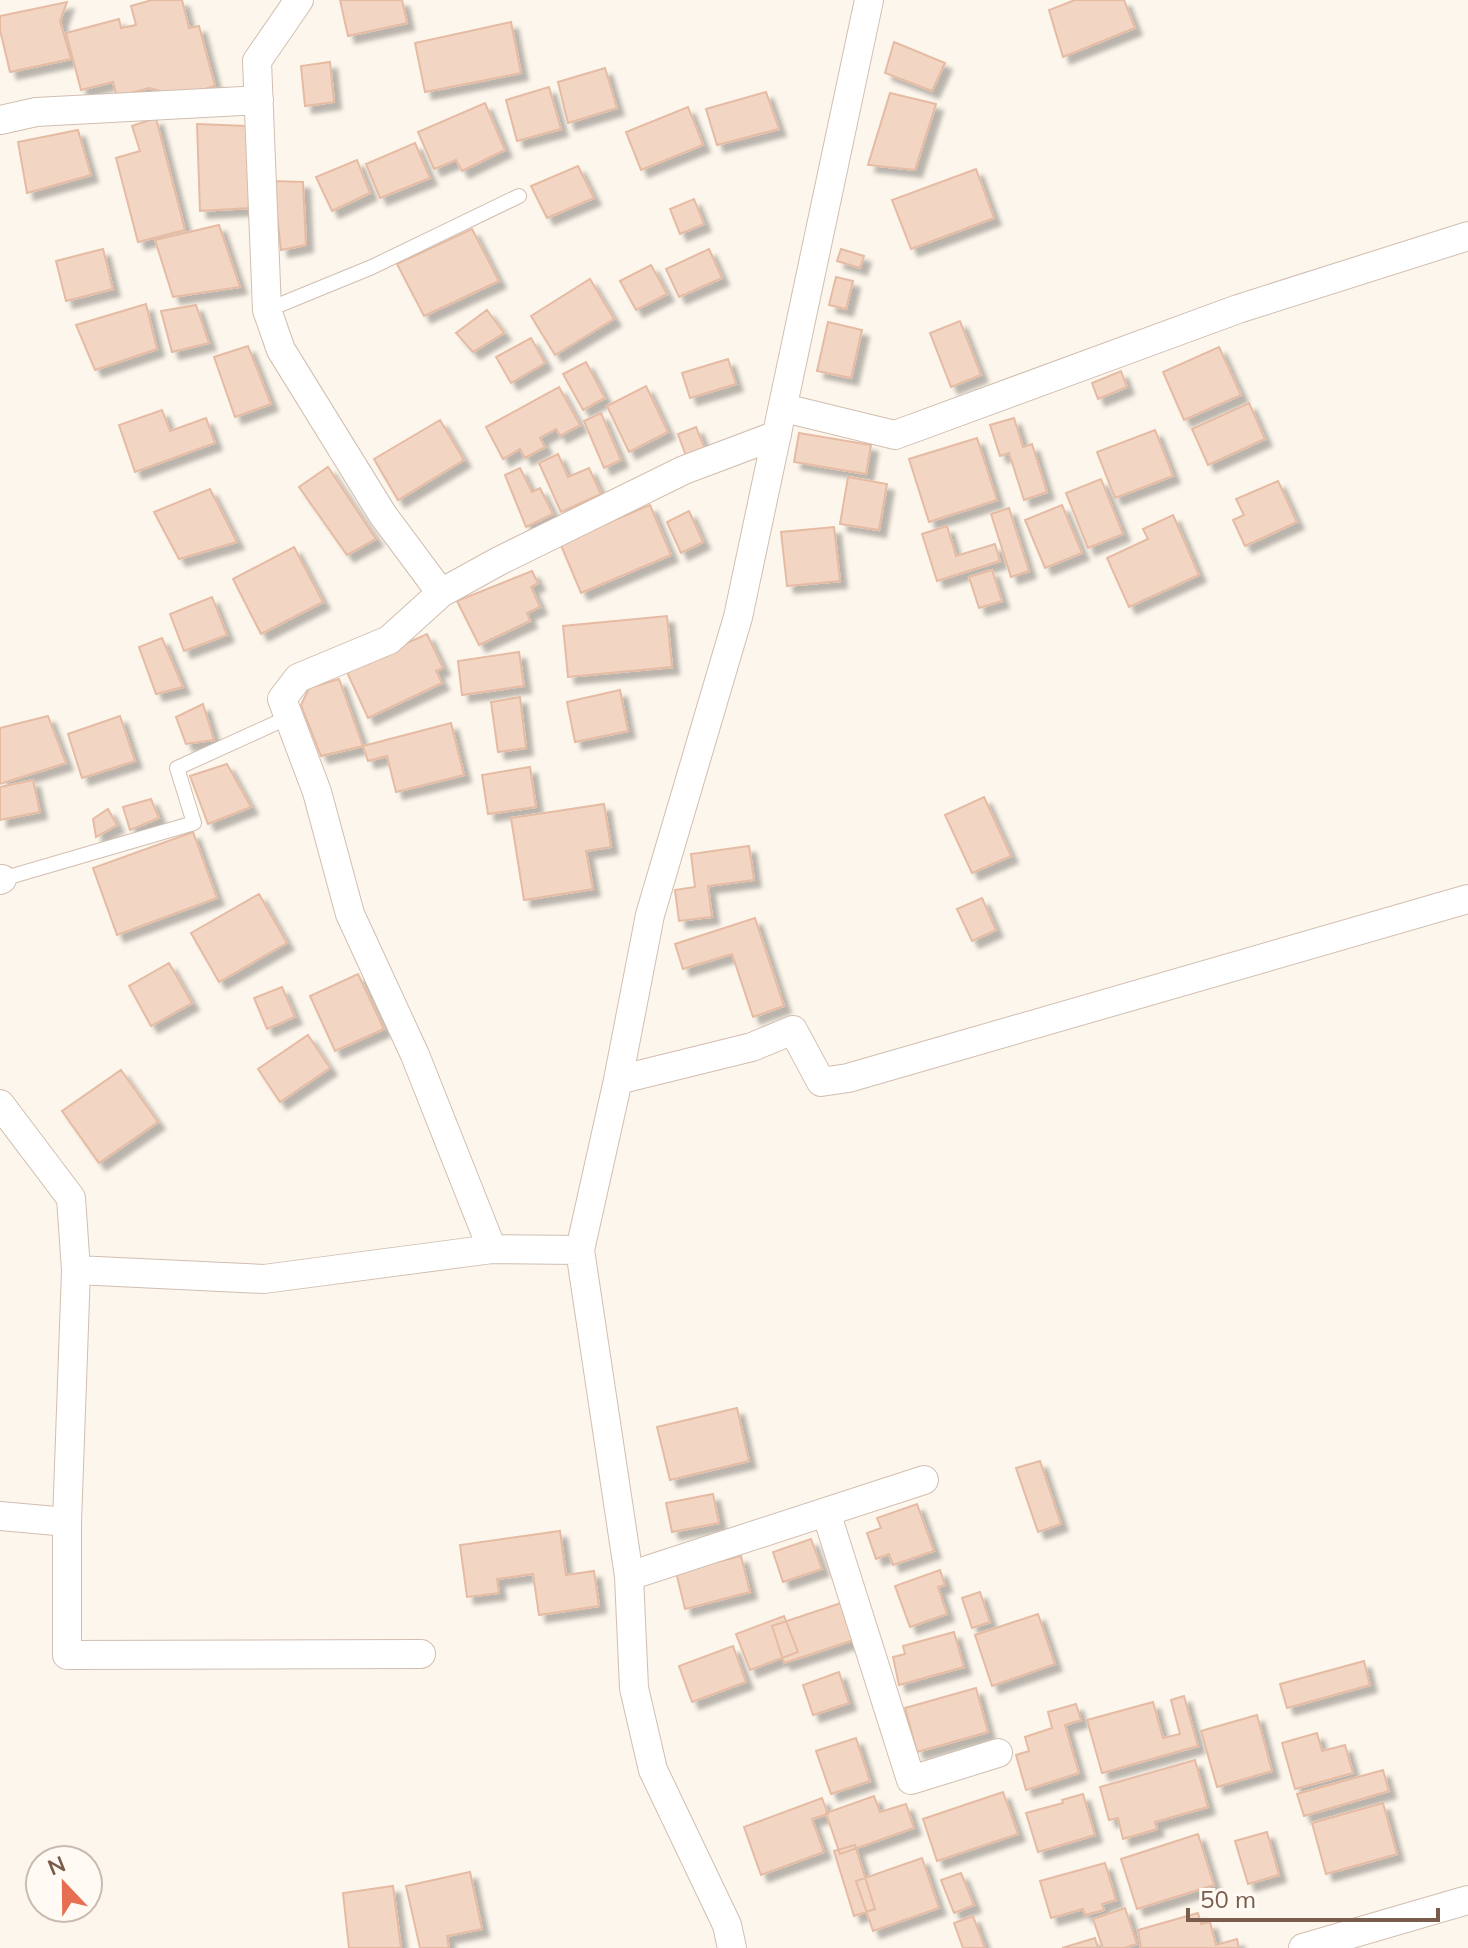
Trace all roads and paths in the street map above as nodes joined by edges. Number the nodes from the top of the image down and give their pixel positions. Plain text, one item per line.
1 (299, 0) edge
2 (869, 0) edge
3 (259, 100) junction
4 (0, 120) edge
5 (519, 196) dead end
6 (1468, 236) edge
7 (267, 310) junction
8 (781, 422) junction
9 (441, 593) junction
10 (289, 717) junction
11 (1, 879) edge
12 (1468, 899) edge
13 (618, 1080) junction
14 (3, 1112) edge
15 (492, 1249) junction
16 (580, 1250) junction
17 (76, 1270) junction
18 (924, 1480) dead end
19 (826, 1512) junction
20 (0, 1516) edge
21 (67, 1522) junction
22 (629, 1576) junction
23 (421, 1654) dead end
24 (998, 1753) dead end
25 (1468, 1900) edge
26 (732, 1948) edge
27 (1303, 1948) edge

1 - 3 street
2 - 8 street
3 - 4 street
3 - 7 street
5 - 7 lane
6 - 8 street
7 - 9 street
8 - 9 street
8 - 13 street
9 - 10 street
10 - 11 lane
10 - 15 street
12 - 13 street
13 - 16 street
14 - 17 street
15 - 16 street
15 - 17 street
16 - 22 street
17 - 21 street
18 - 19 street
19 - 22 street
19 - 24 street
20 - 21 street
21 - 23 street
22 - 26 street
25 - 27 street

